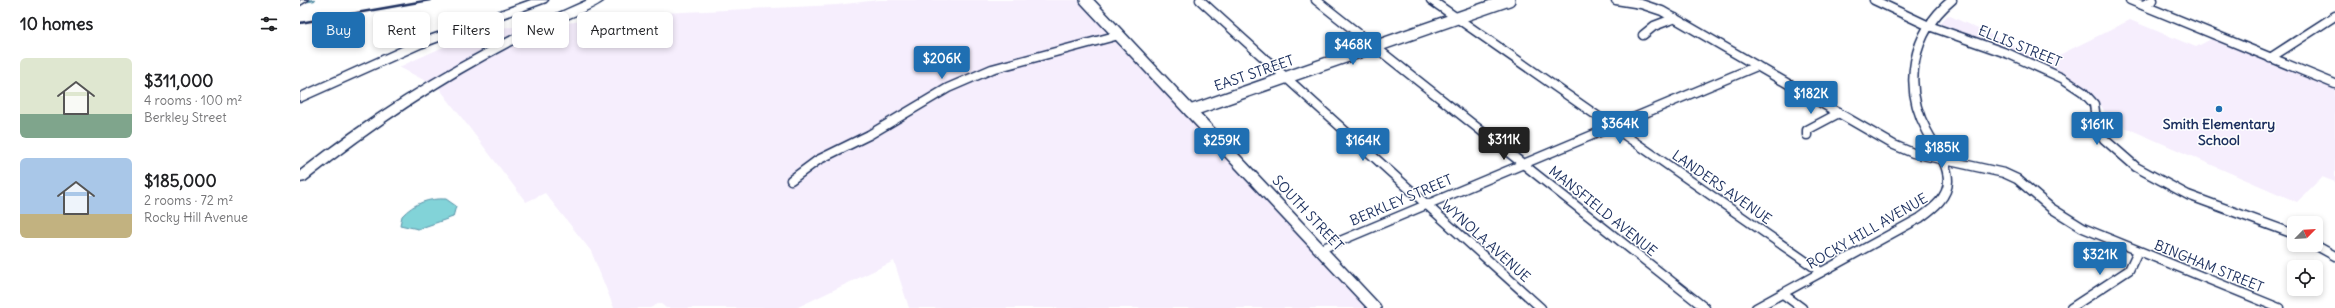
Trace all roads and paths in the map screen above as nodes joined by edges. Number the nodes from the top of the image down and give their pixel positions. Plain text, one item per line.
1 (542, 0) edge
2 (598, 0) edge
3 (1086, 0) edge
4 (1200, 0) edge
5 (1316, 0) edge
6 (1431, 0) edge
7 (1510, 0) edge
8 (1616, 0) edge
9 (1874, 0) edge
10 (1952, 0) edge
11 (2130, 0) edge
12 (2154, 0) edge
13 (2143, 5) junction
14 (2335, 16) edge
15 (1457, 18) junction
16 (1675, 18) junction
17 (1929, 26) junction
18 (1119, 35) junction
19 (1643, 35) dead end
20 (1375, 47) junction
21 (2270, 58) junction
22 (1757, 66) junction
23 (1286, 77) junction
24 (2335, 84) edge
25 (300, 98) edge
26 (1190, 111) junction
27 (1839, 113) junction
28 (1611, 126) junction
29 (1807, 136) dead end
30 (1943, 159) junction
31 (1523, 163) junction
32 (300, 178) edge
33 (791, 180) dead end
34 (1424, 204) junction
35 (2287, 231) edge
36 (1321, 249) junction
37 (2323, 249) edge
38 (2138, 251) junction
39 (2335, 256) edge
40 (1821, 272) junction
41 (1782, 294) junction
42 (1375, 308) edge
43 (1541, 308) edge
44 (1704, 308) edge
45 (1756, 308) edge
46 (1802, 308) edge
47 (2071, 308) edge
48 (2279, 308) edge

1 - 25 highway
2 - 32 highway
3 - 18 main road, SOUTH STREET
4 - 23 street, WYNOLA AVENUE
5 - 20 street, MANSFIELD AVENUE
6 - 15 street, LANDERS AVENUE
7 - 15 main road, EAST STREET
8 - 16 street, BINGHAM STREET
9 - 17 street, ELLIS STREET
10 - 17 street, ROCKY HILL AVENUE
11 - 13 street
12 - 13 street
13 - 21 street
14 - 21 street
15 - 20 main road, EAST STREET
15 - 28 street, LANDERS AVENUE
16 - 19 street
16 - 22 street, BINGHAM STREET
17 - 30 street, ROCKY HILL AVENUE
17 - 35 street, ELLIS STREET
18 - 26 main road, SOUTH STREET
18 - 33 street
20 - 23 main road, EAST STREET
20 - 31 street, MANSFIELD AVENUE
21 - 24 street
22 - 27 street, BINGHAM STREET
22 - 28 street, BERKLEY STREET
23 - 26 main road, EAST STREET
23 - 34 street, WYNOLA AVENUE
26 - 36 main road, SOUTH STREET
27 - 29 street
27 - 30 street, BINGHAM STREET
28 - 31 street, BERKLEY STREET
28 - 40 street, LANDERS AVENUE
30 - 38 street, BINGHAM STREET
30 - 40 street, ROCKY HILL AVENUE
31 - 34 street, BERKLEY STREET
31 - 44 street, MANSFIELD AVENUE
34 - 36 street, BERKLEY STREET
34 - 43 street, WYNOLA AVENUE
36 - 42 main road, SOUTH STREET
37 - 39 street
38 - 47 street
38 - 48 street, BINGHAM STREET
40 - 41 street, ROCKY HILL AVENUE
41 - 45 street, ROCKY HILL AVENUE
41 - 46 street

